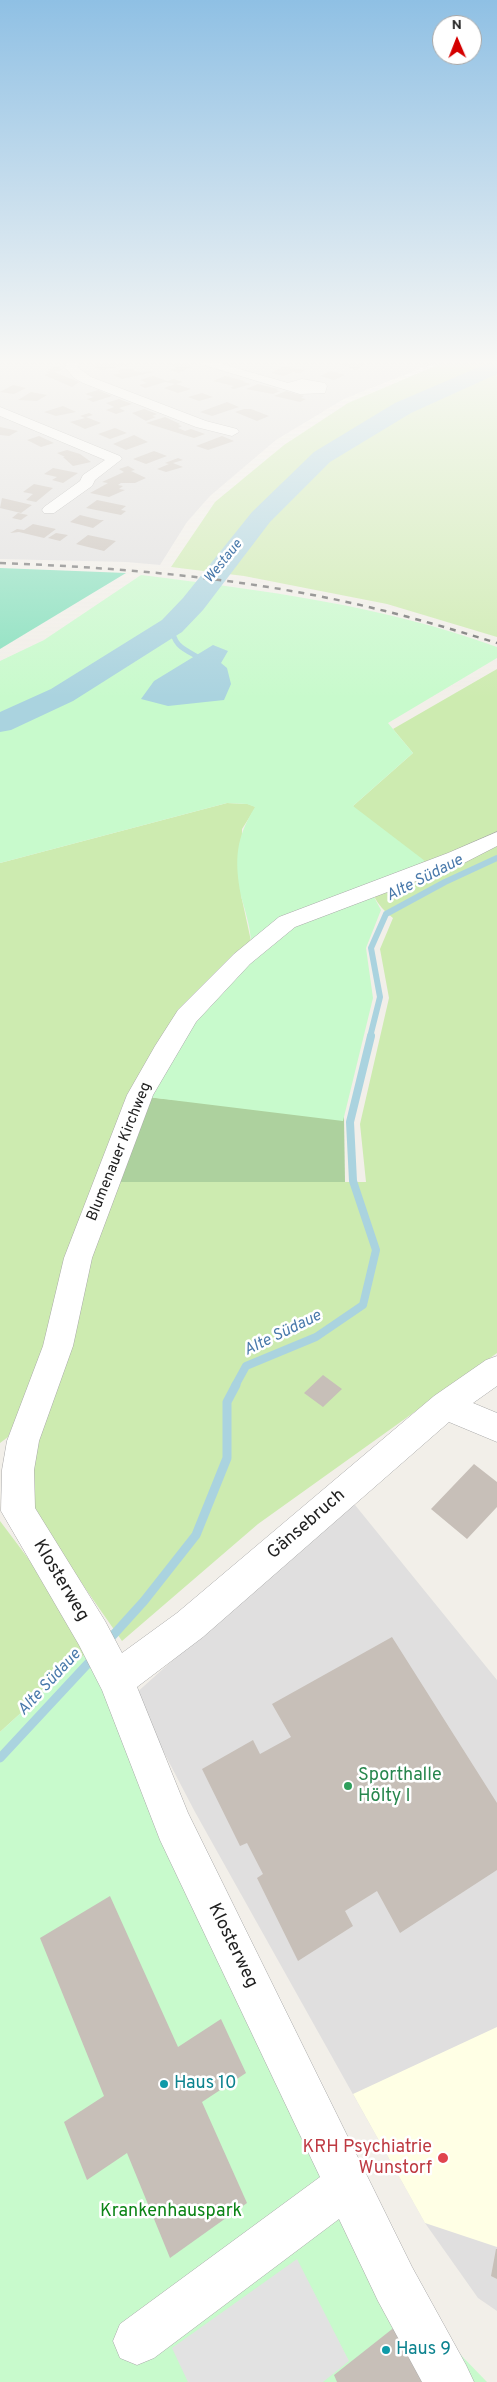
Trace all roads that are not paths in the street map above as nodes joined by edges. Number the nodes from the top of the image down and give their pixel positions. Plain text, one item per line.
1 (92, 475) edge
2 (49, 510) dead end
3 (497, 838) edge
4 (497, 1369) edge
5 (444, 1406) junction
6 (497, 1428) edge
7 (11, 1450) edge
8 (9, 1502) edge
9 (116, 1680) junction
10 (348, 2184) junction
11 (137, 2342) dead end
12 (449, 2382) edge

1 - 2 street
3 - 7 street, Blumenauer Kirchweg
4 - 5 street, Gänsebruch
5 - 6 street
5 - 9 street, Gänsebruch
7 - 8 street, Klosterweg
8 - 9 street, Klosterweg
9 - 10 street, Klosterweg
10 - 11 street
10 - 12 street, Klosterweg

